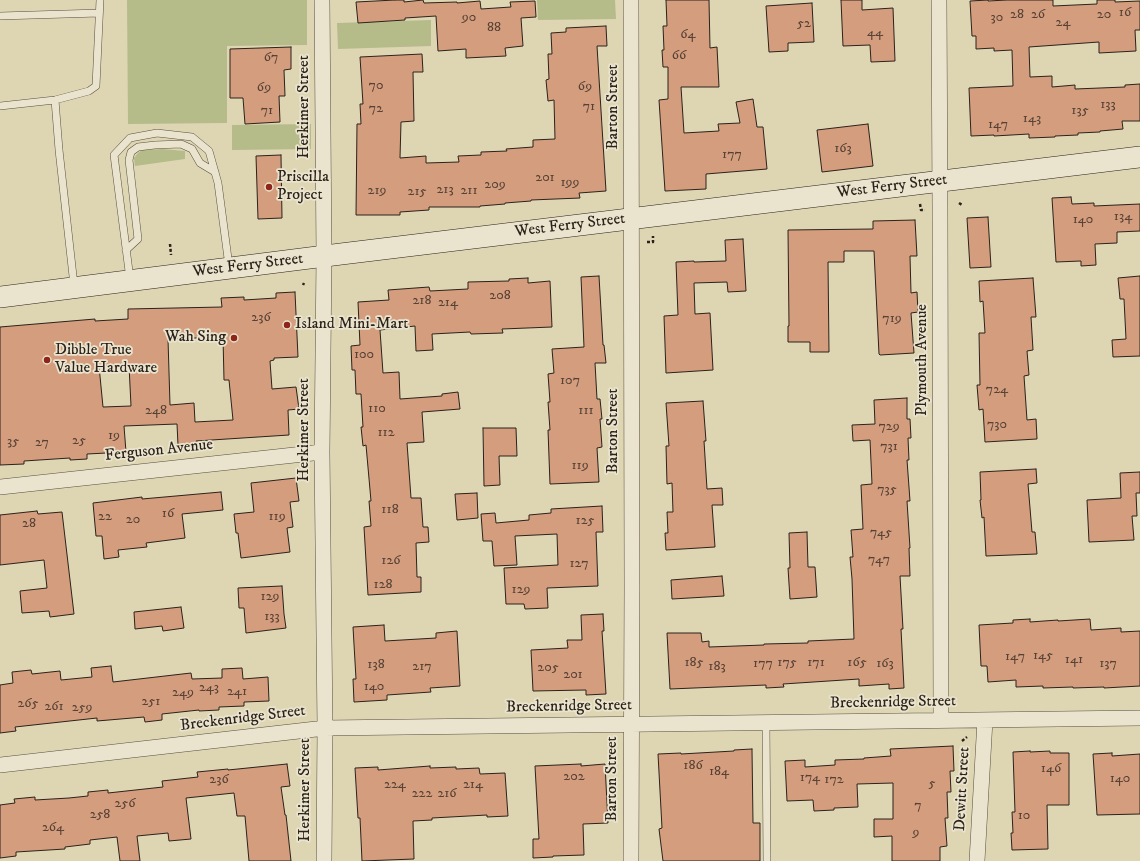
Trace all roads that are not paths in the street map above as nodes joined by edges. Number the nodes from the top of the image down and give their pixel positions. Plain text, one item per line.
1 (100, 0) edge
2 (322, 0) edge
3 (631, 0) edge
4 (939, 0) edge
5 (100, 13) junction
6 (0, 16) edge
7 (55, 100) junction
8 (0, 106) edge
9 (1140, 157) edge
10 (215, 172) junction
11 (940, 181) junction
12 (632, 219) junction
13 (126, 250) junction
14 (324, 256) junction
15 (229, 268) junction
16 (130, 281) junction
17 (75, 288) junction
18 (0, 297) edge
19 (322, 452) junction
20 (0, 487) edge
21 (1140, 718) edge
22 (941, 720) junction
23 (985, 720) junction
24 (766, 722) junction
25 (631, 724) junction
26 (325, 728) junction
27 (0, 765) edge
28 (324, 861) edge
29 (631, 861) edge
30 (767, 861) edge
31 (977, 861) edge

1 - 5 lane
2 - 14 street, Herkimer Street
3 - 12 street, Barton Street
4 - 11 street, Plymouth Avenue
5 - 6 lane
5 - 7 lane
7 - 8 lane
7 - 17 lane
9 - 11 street, West Ferry Street
10 - 13 lane
10 - 13 lane
10 - 15 lane
11 - 12 street, West Ferry Street
11 - 22 street, Plymouth Avenue
12 - 14 street, West Ferry Street
12 - 25 street, Barton Street
13 - 16 lane
14 - 15 street, West Ferry Street
14 - 19 street, Herkimer Street
15 - 16 street, West Ferry Street
16 - 17 street, West Ferry Street
17 - 18 street, West Ferry Street
19 - 20 street, Ferguson Avenue
19 - 26 street, Herkimer Street
21 - 23 street, Breckenridge Street
22 - 23 street, Breckenridge Street
22 - 24 street, Breckenridge Street
23 - 31 street, Dewitt Street
24 - 25 street, Breckenridge Street
24 - 30 lane
25 - 26 street, Breckenridge Street
25 - 29 street, Barton Street
26 - 27 street, Breckenridge Street
26 - 28 street, Herkimer Street

